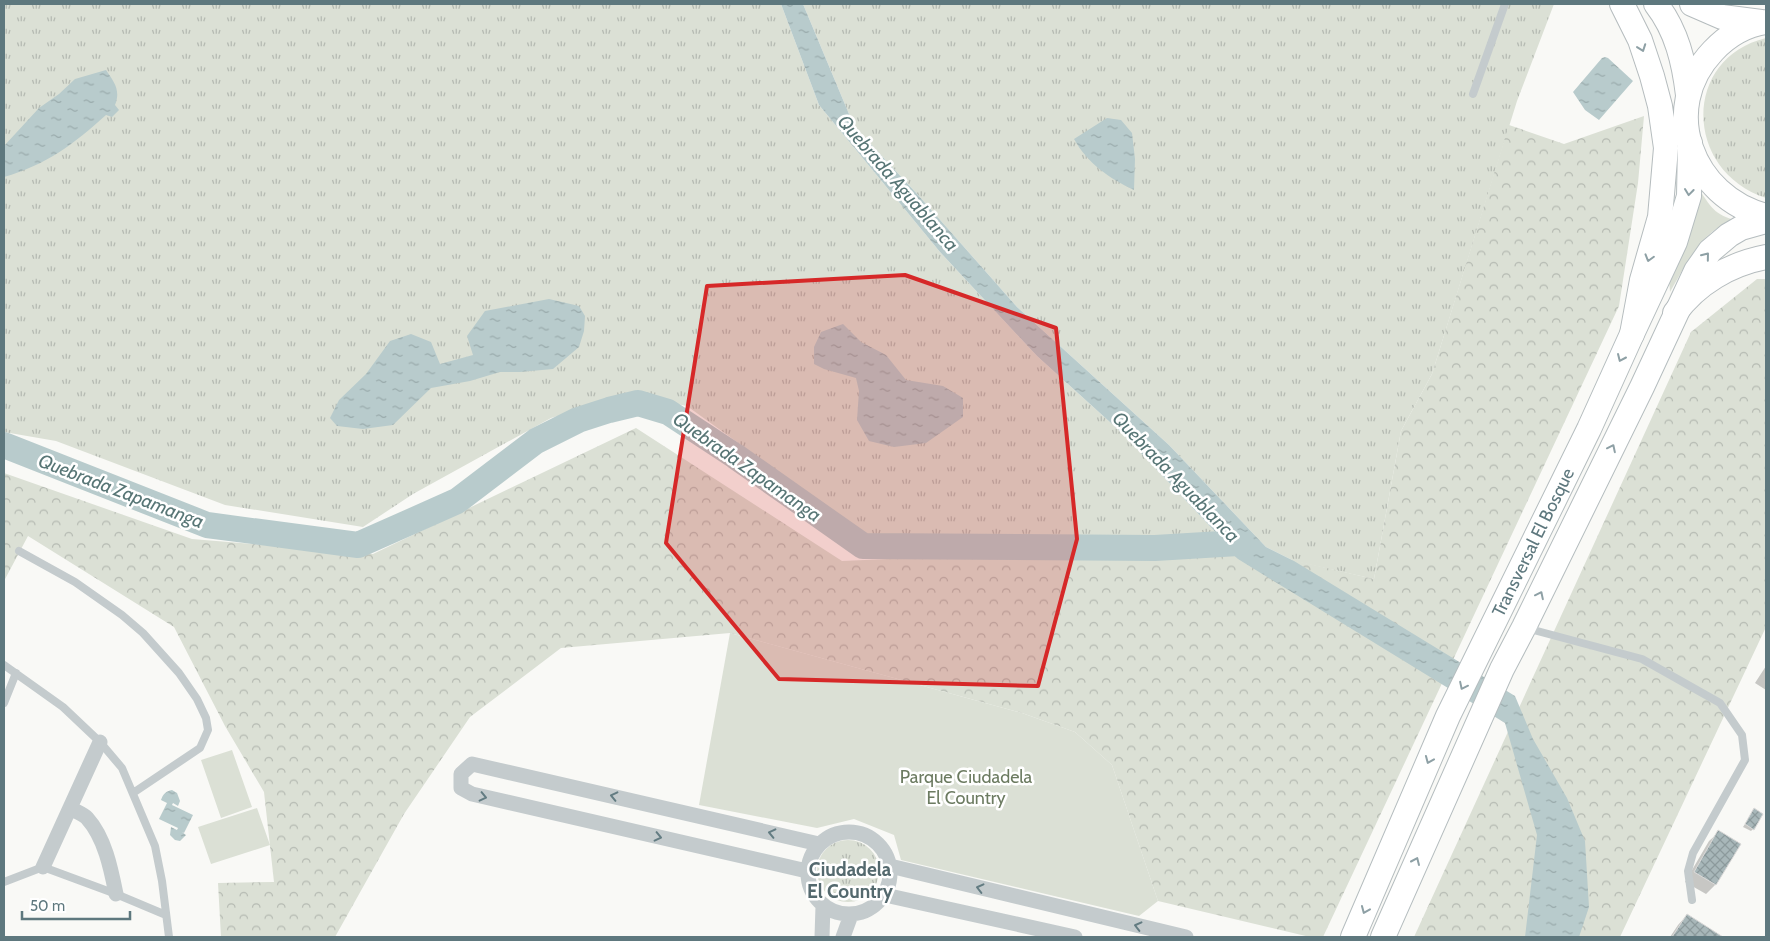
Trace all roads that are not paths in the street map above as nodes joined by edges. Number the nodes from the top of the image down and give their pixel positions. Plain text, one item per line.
1 (1505, 4) edge
2 (1622, 4) edge
3 (1656, 4) edge
4 (1692, 4) edge
5 (1764, 22) edge
6 (1473, 94) dead end
7 (1688, 99) junction
8 (1690, 143) junction
9 (1766, 216) edge
10 (1766, 221) edge
11 (1766, 257) edge
12 (1675, 313) junction
13 (1632, 334) junction
14 (19, 551) dead end
15 (1524, 627) junction
16 (4, 665) edge
17 (16, 672) junction
18 (4, 702) edge
19 (100, 742) junction
20 (133, 794) junction
21 (70, 808) junction
22 (819, 844) junction
23 (890, 866) junction
24 (43, 867) junction
25 (807, 871) junction
26 (4, 882) edge
27 (116, 894) junction
28 (885, 895) junction
29 (1692, 900) dead end
30 (823, 906) junction
31 (166, 915) junction
32 (852, 915) junction
33 (169, 937) edge
34 (822, 937) edge
35 (843, 937) edge
36 (1075, 937) edge
37 (1186, 937) edge
38 (1353, 937) edge
39 (1383, 937) edge

1 - 6 lane
2 -> 13 main road
3 - 7 main road
4 - 5 main road
5 - 7 main road
7 - 8 main road
8 - 9 main road
8 -> 13 main road, Transversal El Bosque
12 -> 10 main road, Transversal El Bosque
11 - 12 main road
15 -> 12 main road, Transversal El Bosque
13 -> 38 main road, Transversal El Bosque
14 - 20 lane
15 - 29 lane
39 -> 15 main road, Transversal El Bosque
16 - 17 lane
17 - 18 lane
17 - 19 lane
19 - 20 lane
19 - 21 street
20 - 31 lane
21 - 24 street
21 - 27 street
22 - 23 street
22 - 25 street
22 -> 25 street
23 - 28 street
37 -> 23 street
24 - 26 lane
24 - 27 lane
25 - 30 street
27 - 31 lane
28 - 32 street
28 - 36 street
30 - 32 street
30 - 34 street
31 - 33 lane
32 - 35 street

